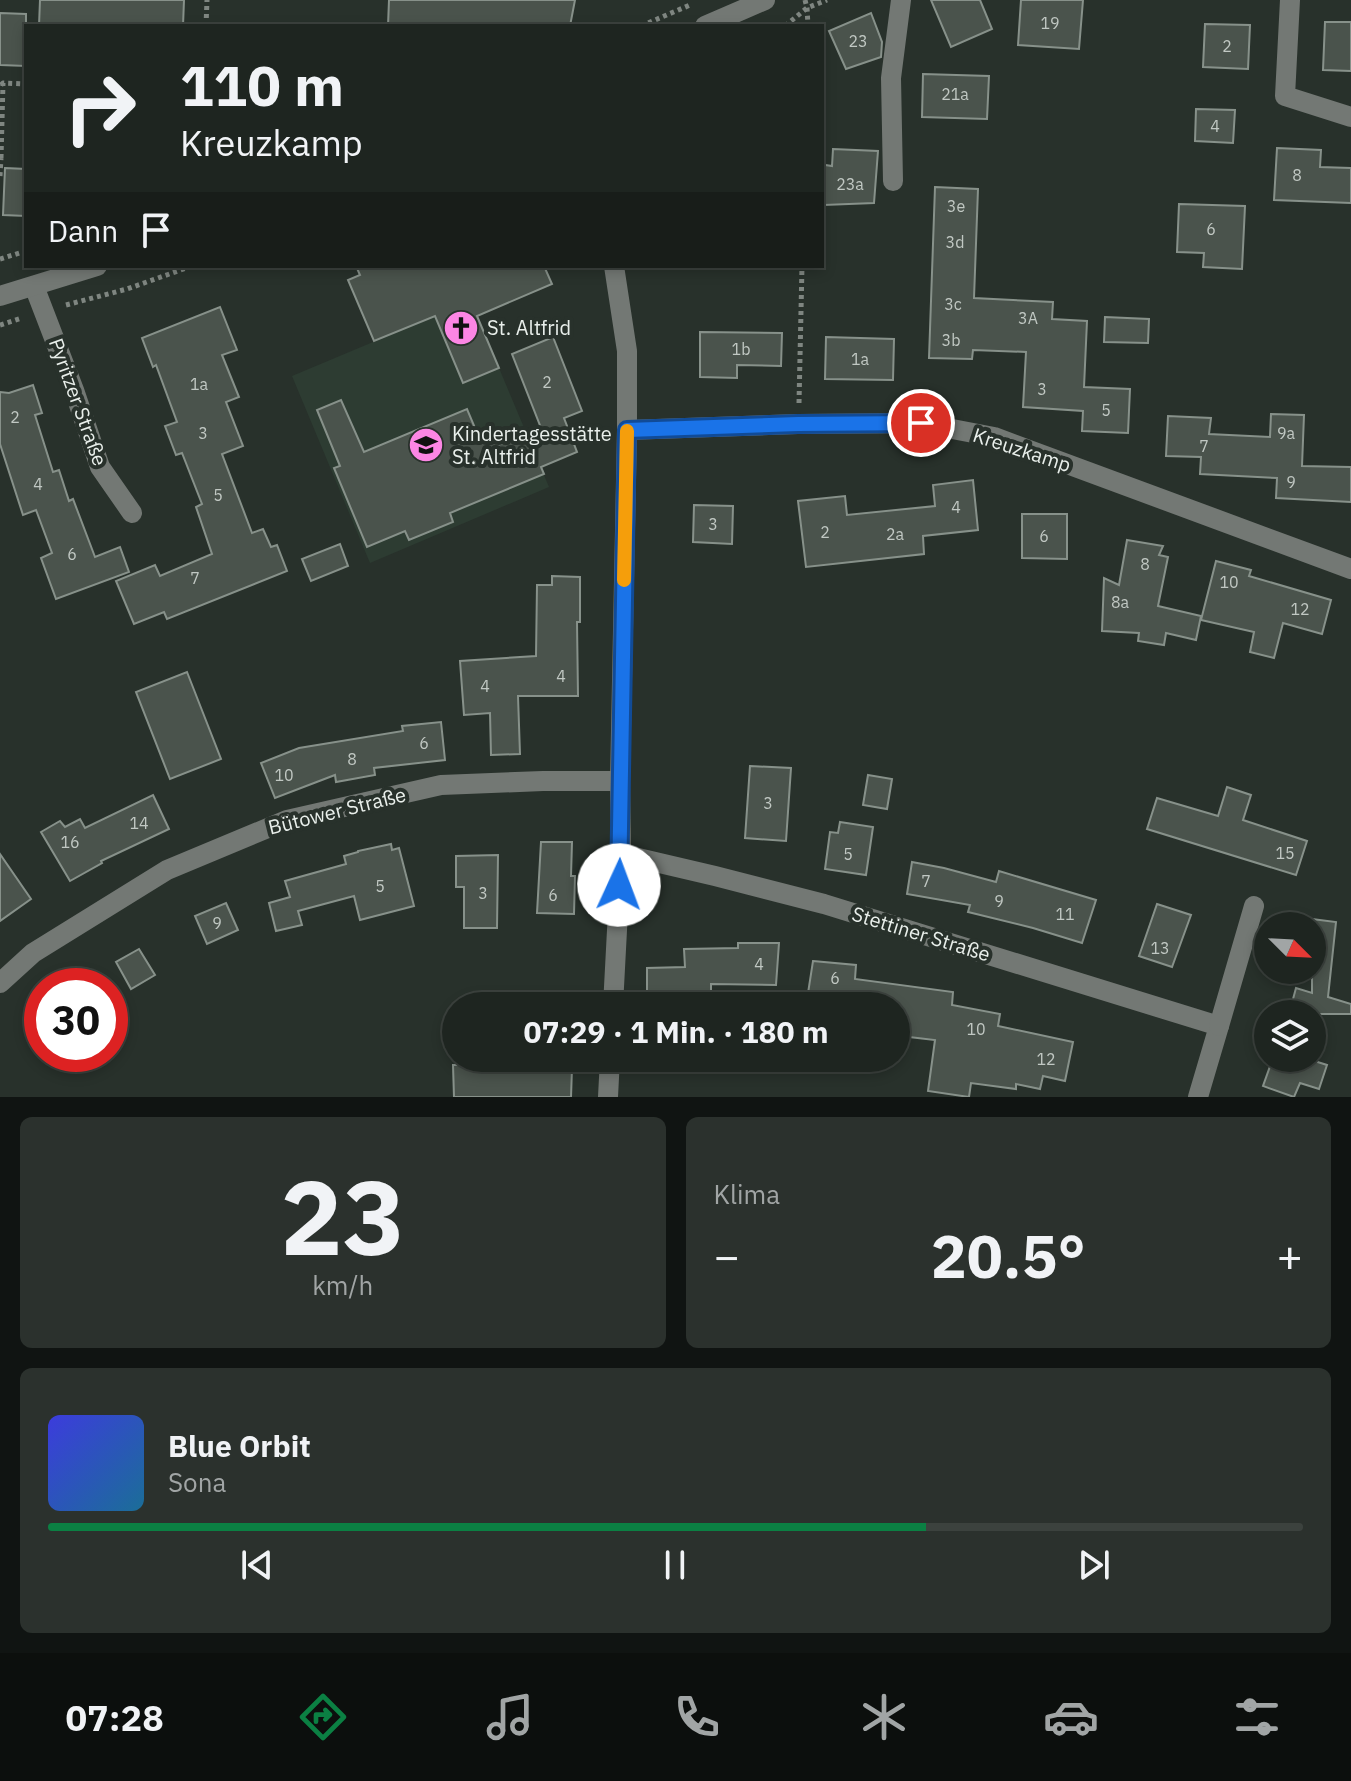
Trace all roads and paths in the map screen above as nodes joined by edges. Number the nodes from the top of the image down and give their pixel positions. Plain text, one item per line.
1 (207, 0) edge
2 (702, 0) edge
3 (765, 0) edge
4 (805, 0) edge
5 (827, 0) edge
6 (901, 0) edge
7 (1290, 0) edge
8 (807, 8) junction
9 (206, 24) edge
10 (646, 24) edge
11 (710, 24) edge
12 (787, 24) edge
13 (808, 24) edge
14 (2, 84) edge
15 (24, 84) edge
16 (1351, 117) edge
17 (0, 158) edge
18 (0, 176) edge
19 (893, 181) dead end
20 (24, 252) edge
21 (0, 259) edge
22 (91, 268) edge
23 (186, 268) edge
24 (614, 268) edge
25 (802, 268) edge
26 (34, 286) junction
27 (0, 296) edge
28 (44, 311) junction
29 (0, 325) edge
30 (798, 424) junction
31 (627, 430) junction
32 (132, 513) dead end
33 (1351, 569) edge
34 (620, 781) junction
35 (621, 854) junction
36 (1254, 906) dead end
37 (0, 983) edge
38 (614, 992) edge
39 (1219, 1026) junction
40 (609, 1072) edge
41 (608, 1097) edge
42 (1198, 1097) edge

1 - 9 path
2 - 10 path
3 - 11 street
4 - 8 path
5 - 8 path
6 - 19 street
7 - 16 street
8 - 12 path
8 - 13 path
14 - 15 path
14 - 17 path
17 - 18 path
20 - 21 path
22 - 26 street
23 - 28 path
24 - 31 street
25 - 30 path
26 - 27 street
26 - 28 street, Pyritzer Straße
28 - 29 path
28 - 32 street, Pyritzer Straße
30 - 31 street, Kreuzkamp
30 - 33 street, Kreuzkamp
31 - 34 street
34 - 35 street
34 - 37 street, Bütower Straße
35 - 38 street
35 - 39 street, Stettiner Straße
36 - 39 street
39 - 42 street
40 - 41 street

